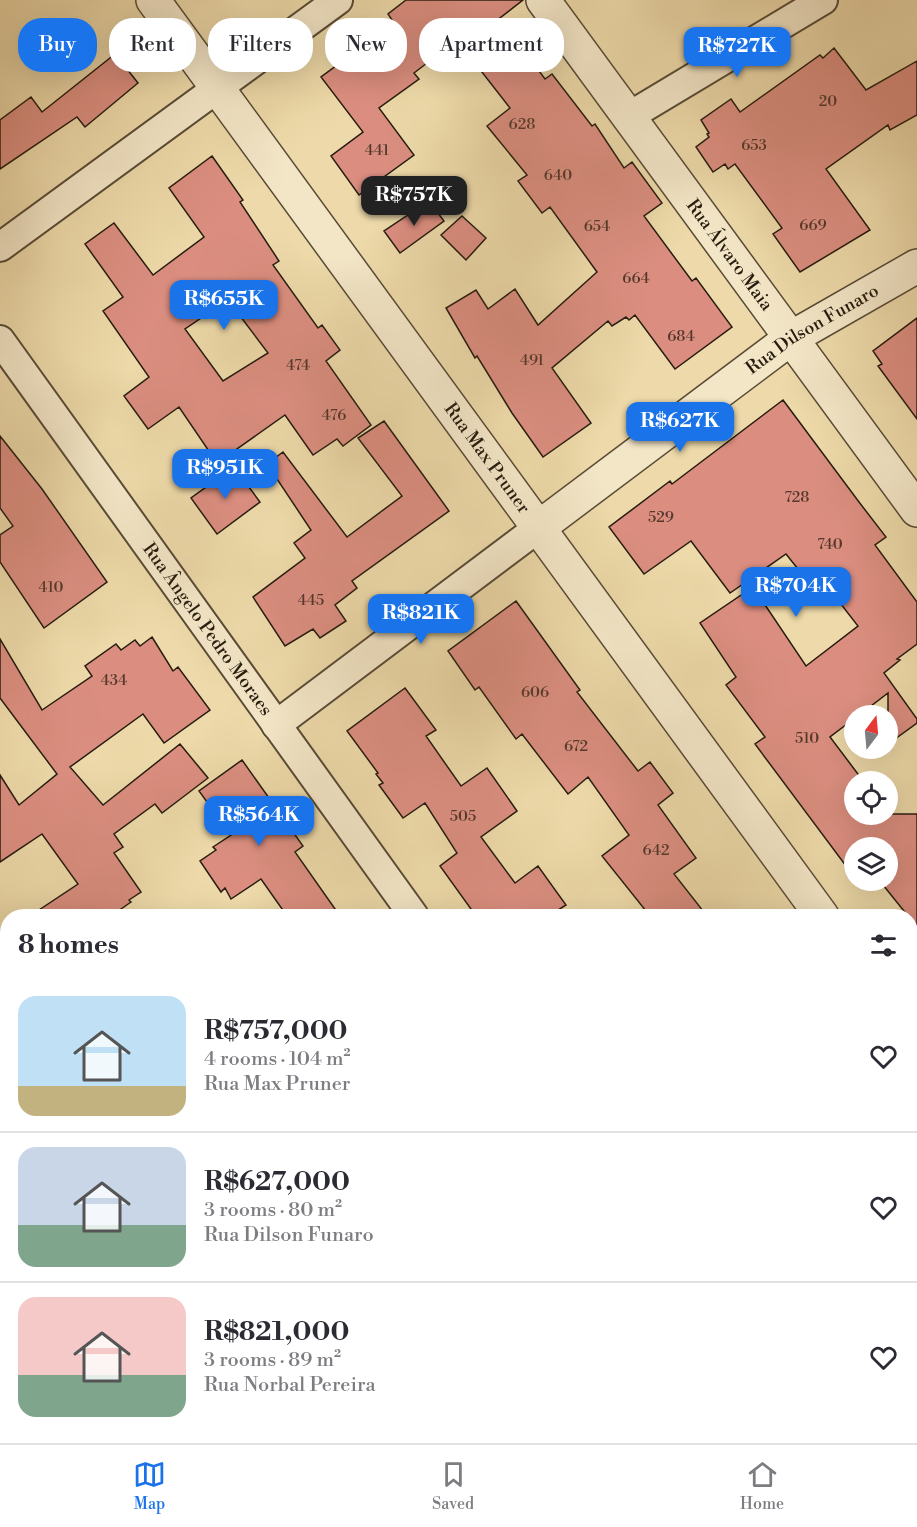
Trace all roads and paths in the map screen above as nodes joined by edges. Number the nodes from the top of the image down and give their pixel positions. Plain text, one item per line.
1 (153, 0) edge
2 (338, 0) edge
3 (543, 0) edge
4 (822, 0) edge
5 (217, 88) junction
6 (628, 117) junction
7 (0, 248) edge
8 (917, 266) edge
9 (791, 338) junction
10 (0, 340) edge
11 (917, 510) edge
12 (538, 528) junction
13 (276, 725) junction
14 (409, 909) edge
15 (817, 909) edge

1 - 5 street, Rua Max Pruner
2 - 5 street
3 - 6 street, Rua Álvaro Maia
4 - 6 street
5 - 7 street
5 - 12 street, Rua Max Pruner
6 - 9 street, Rua Álvaro Maia
8 - 9 street, Rua Dilson Funaro
9 - 11 street, Rua Álvaro Maia
9 - 12 street, Rua Dilson Funaro
10 - 13 street, Rua Ângelo Pedro Moraes
12 - 13 street
12 - 15 street, Rua Max Pruner
13 - 14 street, Rua Ângelo Pedro Moraes

